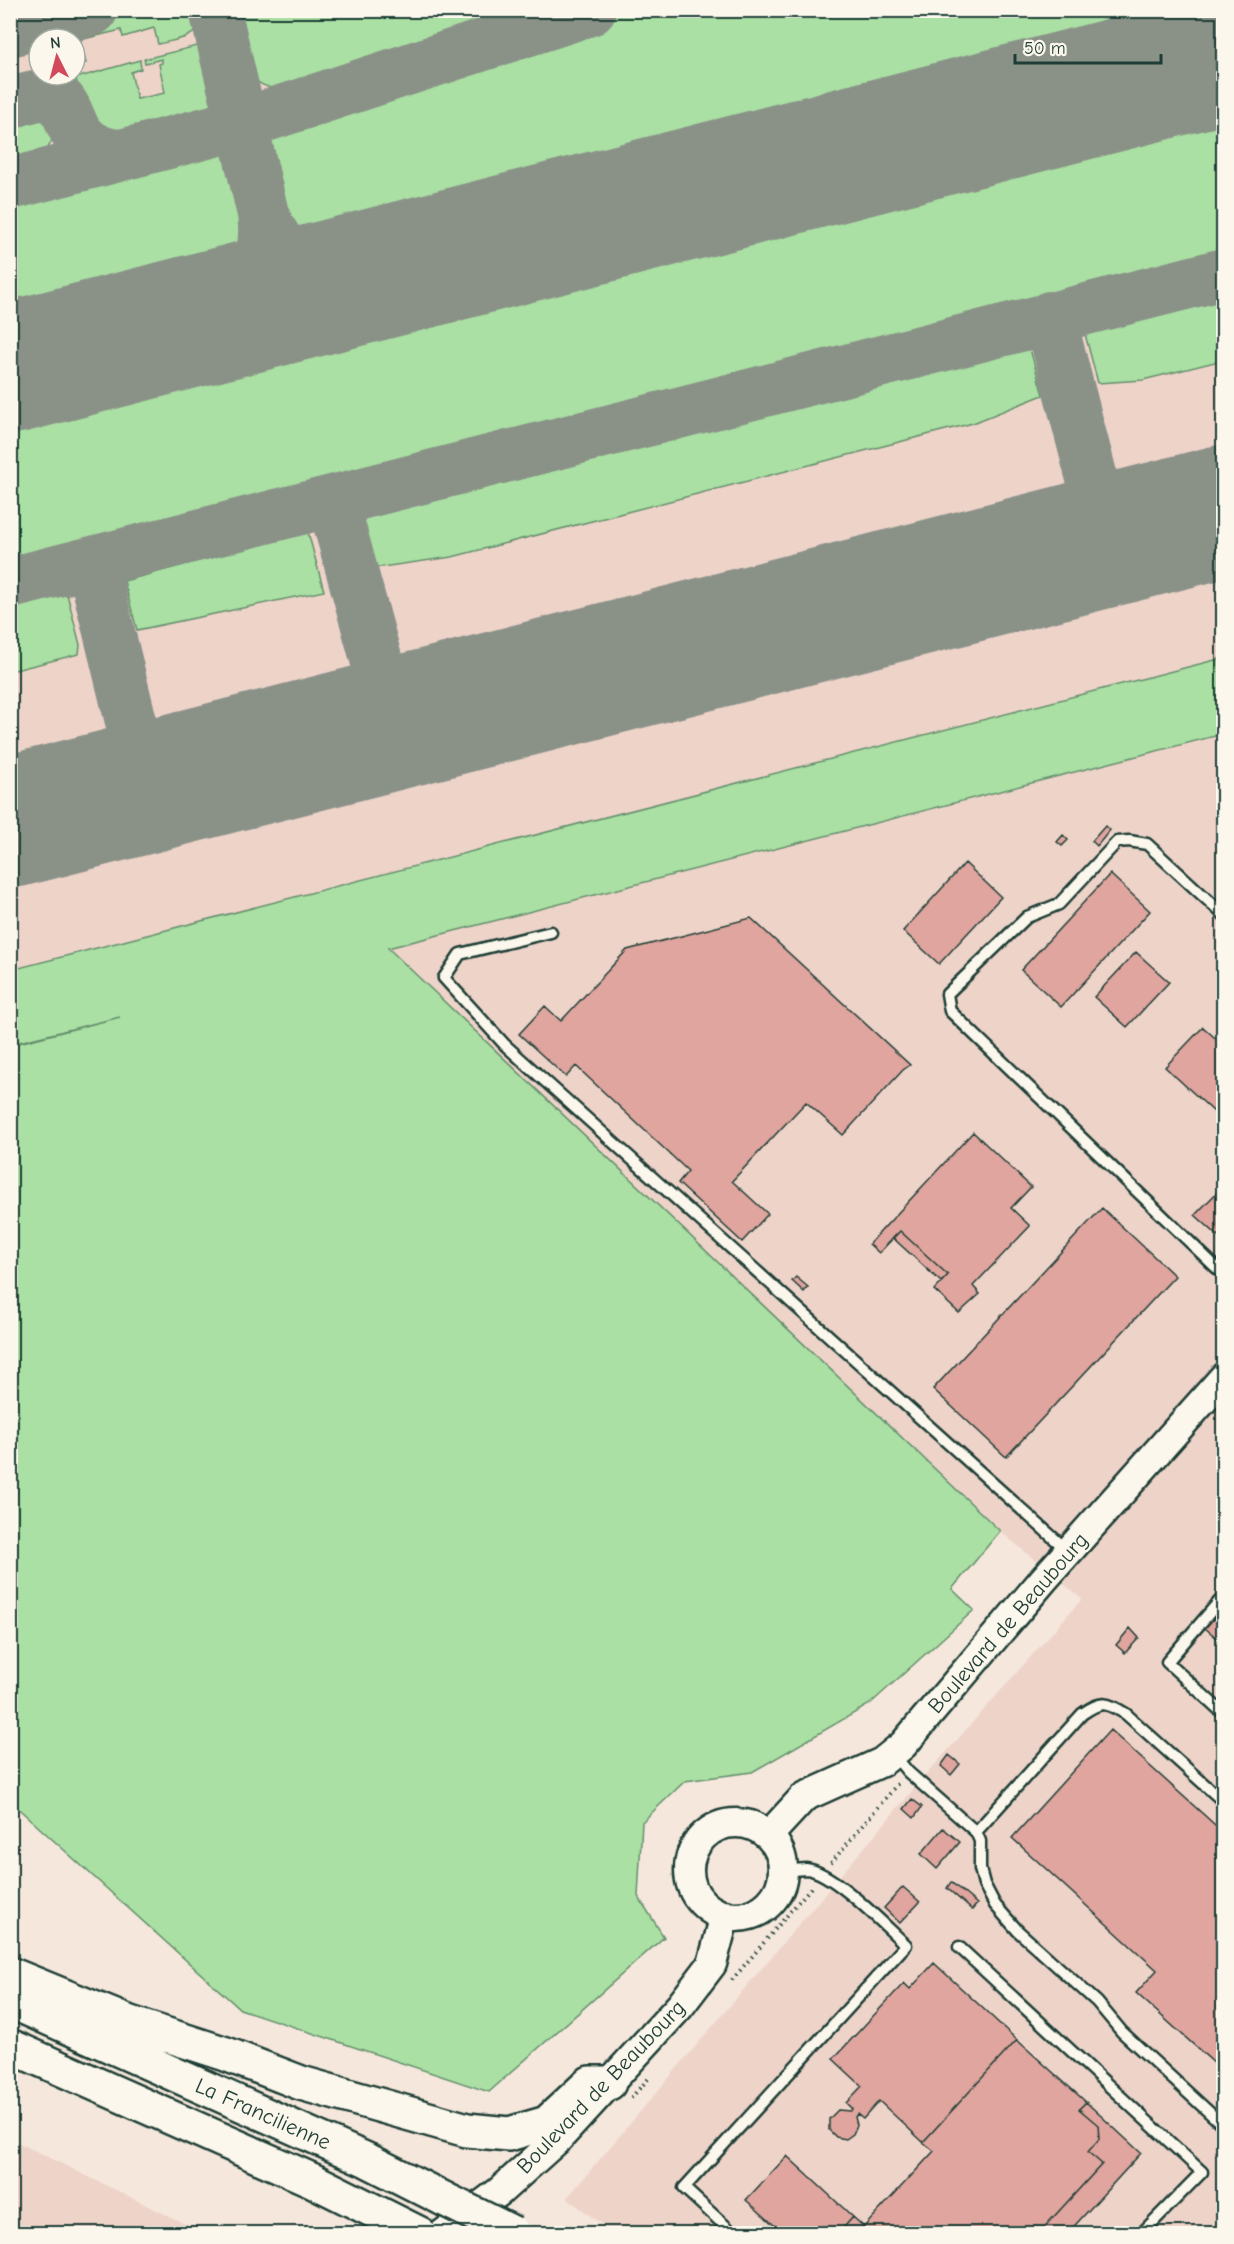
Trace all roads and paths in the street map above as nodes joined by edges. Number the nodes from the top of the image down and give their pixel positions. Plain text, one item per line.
1 (1224, 915) edge
2 (550, 932) dead end
3 (1224, 1275) edge
4 (1224, 1377) edge
5 (1069, 1551) junction
6 (1224, 1596) edge
7 (1224, 1714) edge
8 (900, 1763) junction
9 (1224, 1802) edge
10 (976, 1832) junction
11 (769, 1835) junction
12 (783, 1872) junction
13 (822, 1874) junction
14 (724, 1915) junction
15 (959, 1947) dead end
16 (10, 1974) edge
17 (728, 1985) dead end
18 (10, 2001) edge
19 (10, 2046) edge
20 (651, 2075) dead end
21 (619, 2092) junction
22 (1224, 2126) edge
23 (415, 2231) edge
24 (513, 2233) edge
25 (443, 2234) edge
26 (734, 2234) edge
27 (1141, 2234) edge

1 - 3 lane
2 - 5 lane
4 - 5 main road, Boulevard de Beaubourg
5 - 8 main road, Boulevard de Beaubourg
6 - 7 lane
8 - 10 lane
8 - 11 main road, Boulevard de Beaubourg
8 - 13 path
9 - 10 lane
10 - 22 lane
11 - 12 main road
11 - 14 main road
12 - 13 lane
12 - 14 main road
13 - 17 path
13 - 26 lane
14 - 21 main road, Boulevard de Beaubourg
15 - 27 lane
16 - 21 highway
18 - 24 highway, La Francilienne, bridge
19 - 23 highway, La Francilienne
20 - 21 path
21 - 25 main road, Boulevard de Beaubourg

